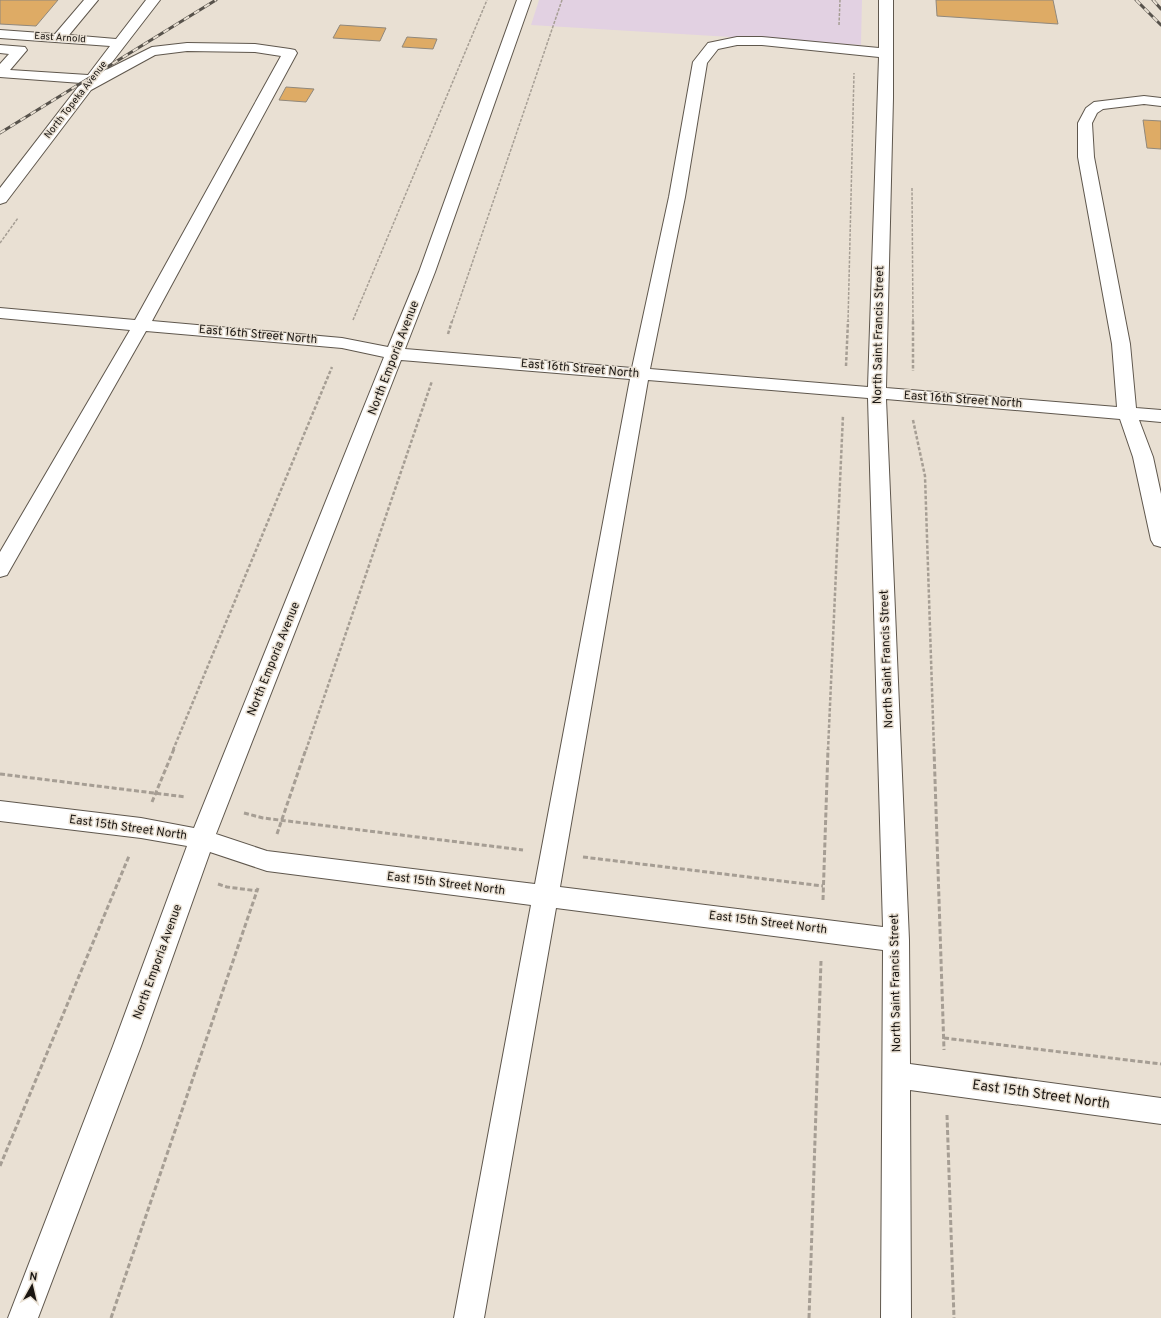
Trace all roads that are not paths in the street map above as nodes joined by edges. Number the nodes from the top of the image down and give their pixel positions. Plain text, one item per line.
1 (91, 0) edge
2 (153, 0) edge
3 (524, 0) edge
4 (886, 0) edge
5 (0, 34) edge
6 (59, 38) junction
7 (120, 43) junction
8 (0, 49) edge
9 (886, 53) junction
10 (0, 72) edge
11 (89, 83) junction
12 (1161, 102) edge
13 (0, 199) edge
14 (0, 313) edge
15 (140, 325) junction
16 (396, 354) junction
17 (640, 374) junction
18 (877, 394) junction
19 (1126, 413) junction
20 (1161, 416) edge
21 (1161, 540) edge
22 (0, 570) edge
23 (0, 811) edge
24 (202, 839) junction
25 (546, 896) junction
26 (896, 940) junction
27 (897, 1076) junction
28 (1161, 1111) edge
29 (23, 1318) edge
30 (469, 1318) edge
31 (896, 1318) edge

1 - 6 street
2 - 7 street, North Topeka Avenue
3 - 16 street, North Emporia Avenue
4 - 9 street, North Saint Francis Street
5 - 6 street, East Arnold
6 - 7 street, East Arnold
7 - 11 street, North Topeka Avenue
8 - 10 street
9 - 17 street
9 - 18 street, North Saint Francis Street
10 - 11 street
11 - 13 street, North Topeka Avenue
11 - 15 street
12 - 19 street
14 - 15 street, East 16th Street North
15 - 16 street, East 16th Street North
15 - 22 street
16 - 17 street, East 16th Street North
16 - 24 street, North Emporia Avenue
17 - 18 street, East 16th Street North
17 - 25 street
18 - 19 street, East 16th Street North
18 - 26 street, North Saint Francis Street
19 - 20 street, East 16th Street North
19 - 21 street
23 - 24 street, East 15th Street North
24 - 25 street, East 15th Street North
24 - 29 street, North Emporia Avenue
25 - 26 street, East 15th Street North
25 - 30 street
26 - 27 street, North Saint Francis Street
27 - 28 street, East 15th Street North
27 - 31 street, North Saint Francis Street

